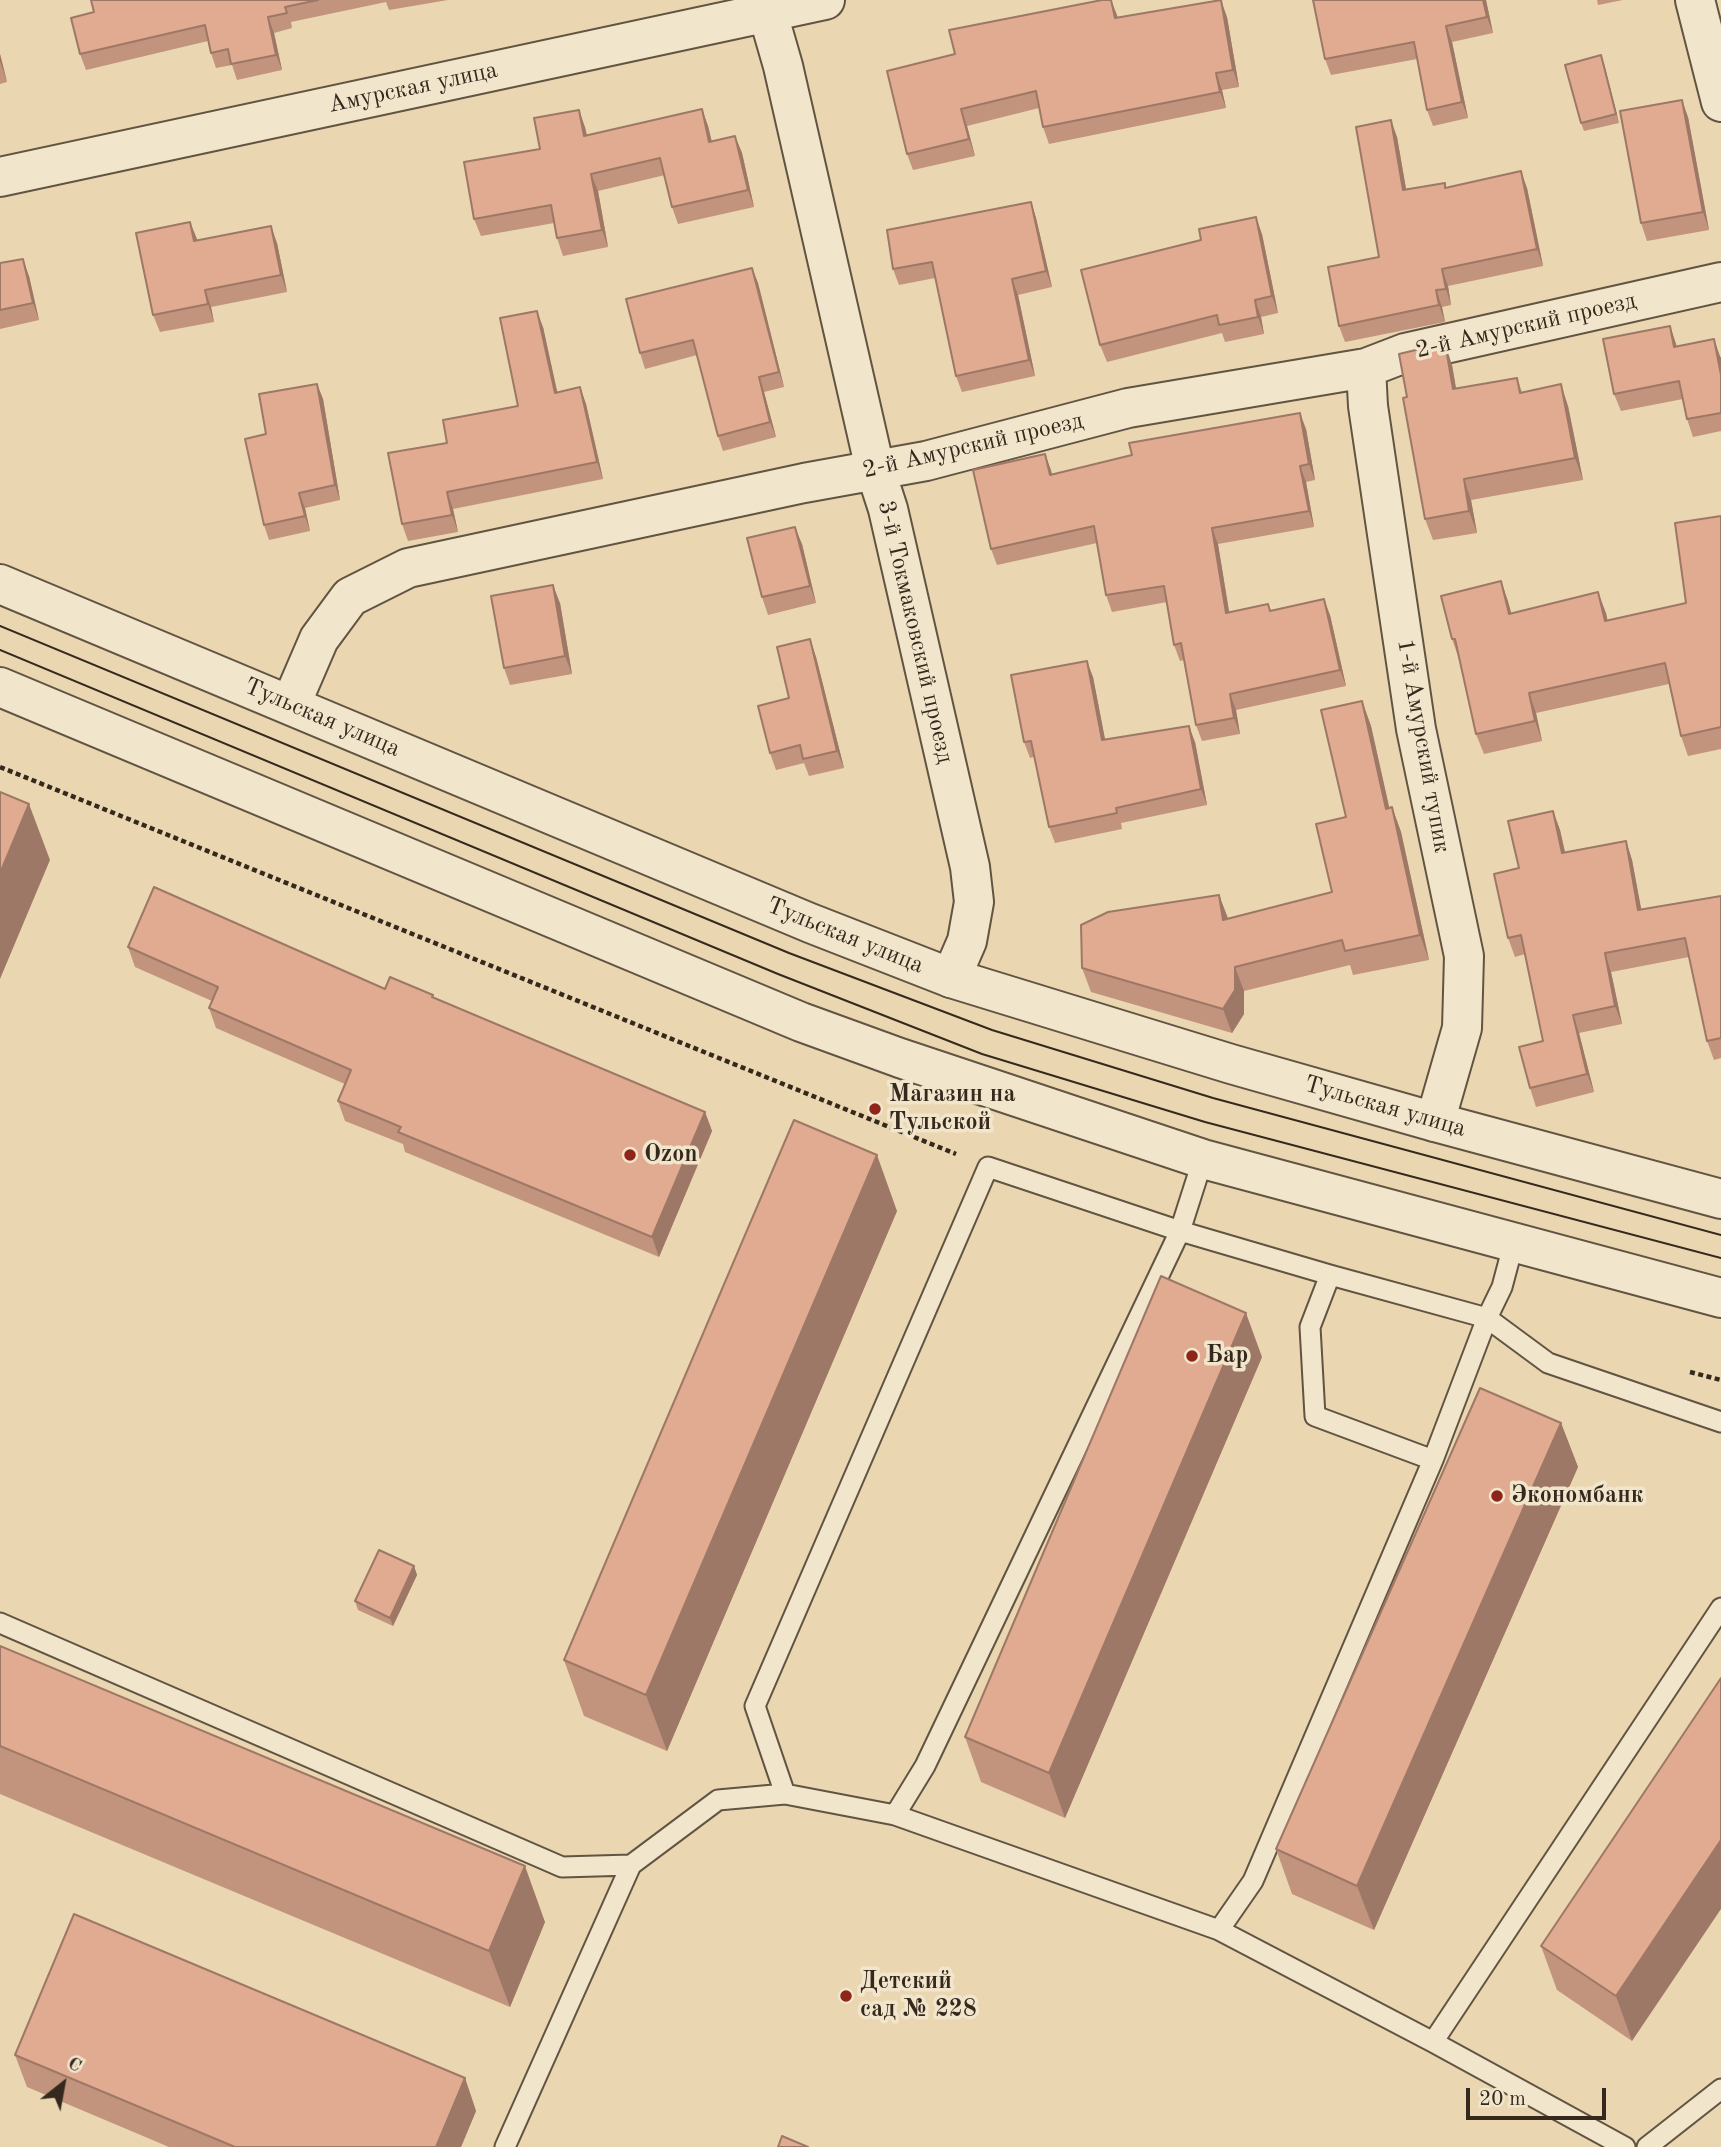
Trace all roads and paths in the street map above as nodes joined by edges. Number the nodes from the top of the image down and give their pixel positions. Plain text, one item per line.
1 (825, 0) edge
2 (1695, 0) edge
3 (765, 7) edge
4 (1721, 102) edge
5 (0, 177) edge
6 (1721, 282) edge
7 (1366, 368) junction
8 (875, 469) junction
9 (0, 584) edge
10 (0, 687) edge
11 (291, 704) junction
12 (0, 767) edge
13 (951, 978) junction
14 (1435, 1122) junction
15 (1203, 1159) junction
16 (988, 1167) junction
17 (1721, 1199) edge
18 (1180, 1231) junction
19 (1514, 1242) junction
20 (1330, 1275) junction
21 (1721, 1298) edge
22 (1487, 1318) junction
23 (1721, 1422) edge
24 (1433, 1460) junction
25 (1721, 1608) edge
26 (0, 1623) edge
27 (785, 1794) junction
28 (895, 1815) junction
29 (631, 1865) junction
30 (1219, 1930) junction
31 (1433, 2042) junction
32 (1721, 2089) edge
33 (505, 2147) edge
34 (1625, 2147) edge
35 (1647, 2147) edge

1 - 3 street, Амурская улица
2 - 4 street
3 - 5 street, Амурская улица
3 - 8 street, 3-й Токмаковский проезд
6 - 7 street, 2-й Амурский проезд
7 - 8 street, 2-й Амурский проезд
7 - 14 street, 1-й Амурский тупик
8 - 11 street, 2-й Амурский проезд
8 - 13 street, 3-й Токмаковский проезд
9 - 11 street, Тульская улица
10 - 15 street
11 - 13 street, Тульская улица
12 - 16 path
13 - 14 street, Тульская улица
14 - 17 street, Тульская улица
15 - 18 lane
15 - 19 street
16 - 18 lane
16 - 27 lane
18 - 20 lane
18 - 28 lane
19 - 21 street
19 - 22 lane
20 - 22 lane
20 - 24 lane
22 - 23 lane
22 - 24 lane
24 - 30 lane
25 - 31 lane
26 - 29 lane
27 - 28 lane
27 - 29 lane
28 - 30 lane
29 - 33 lane
30 - 31 lane
31 - 34 lane
32 - 35 lane

